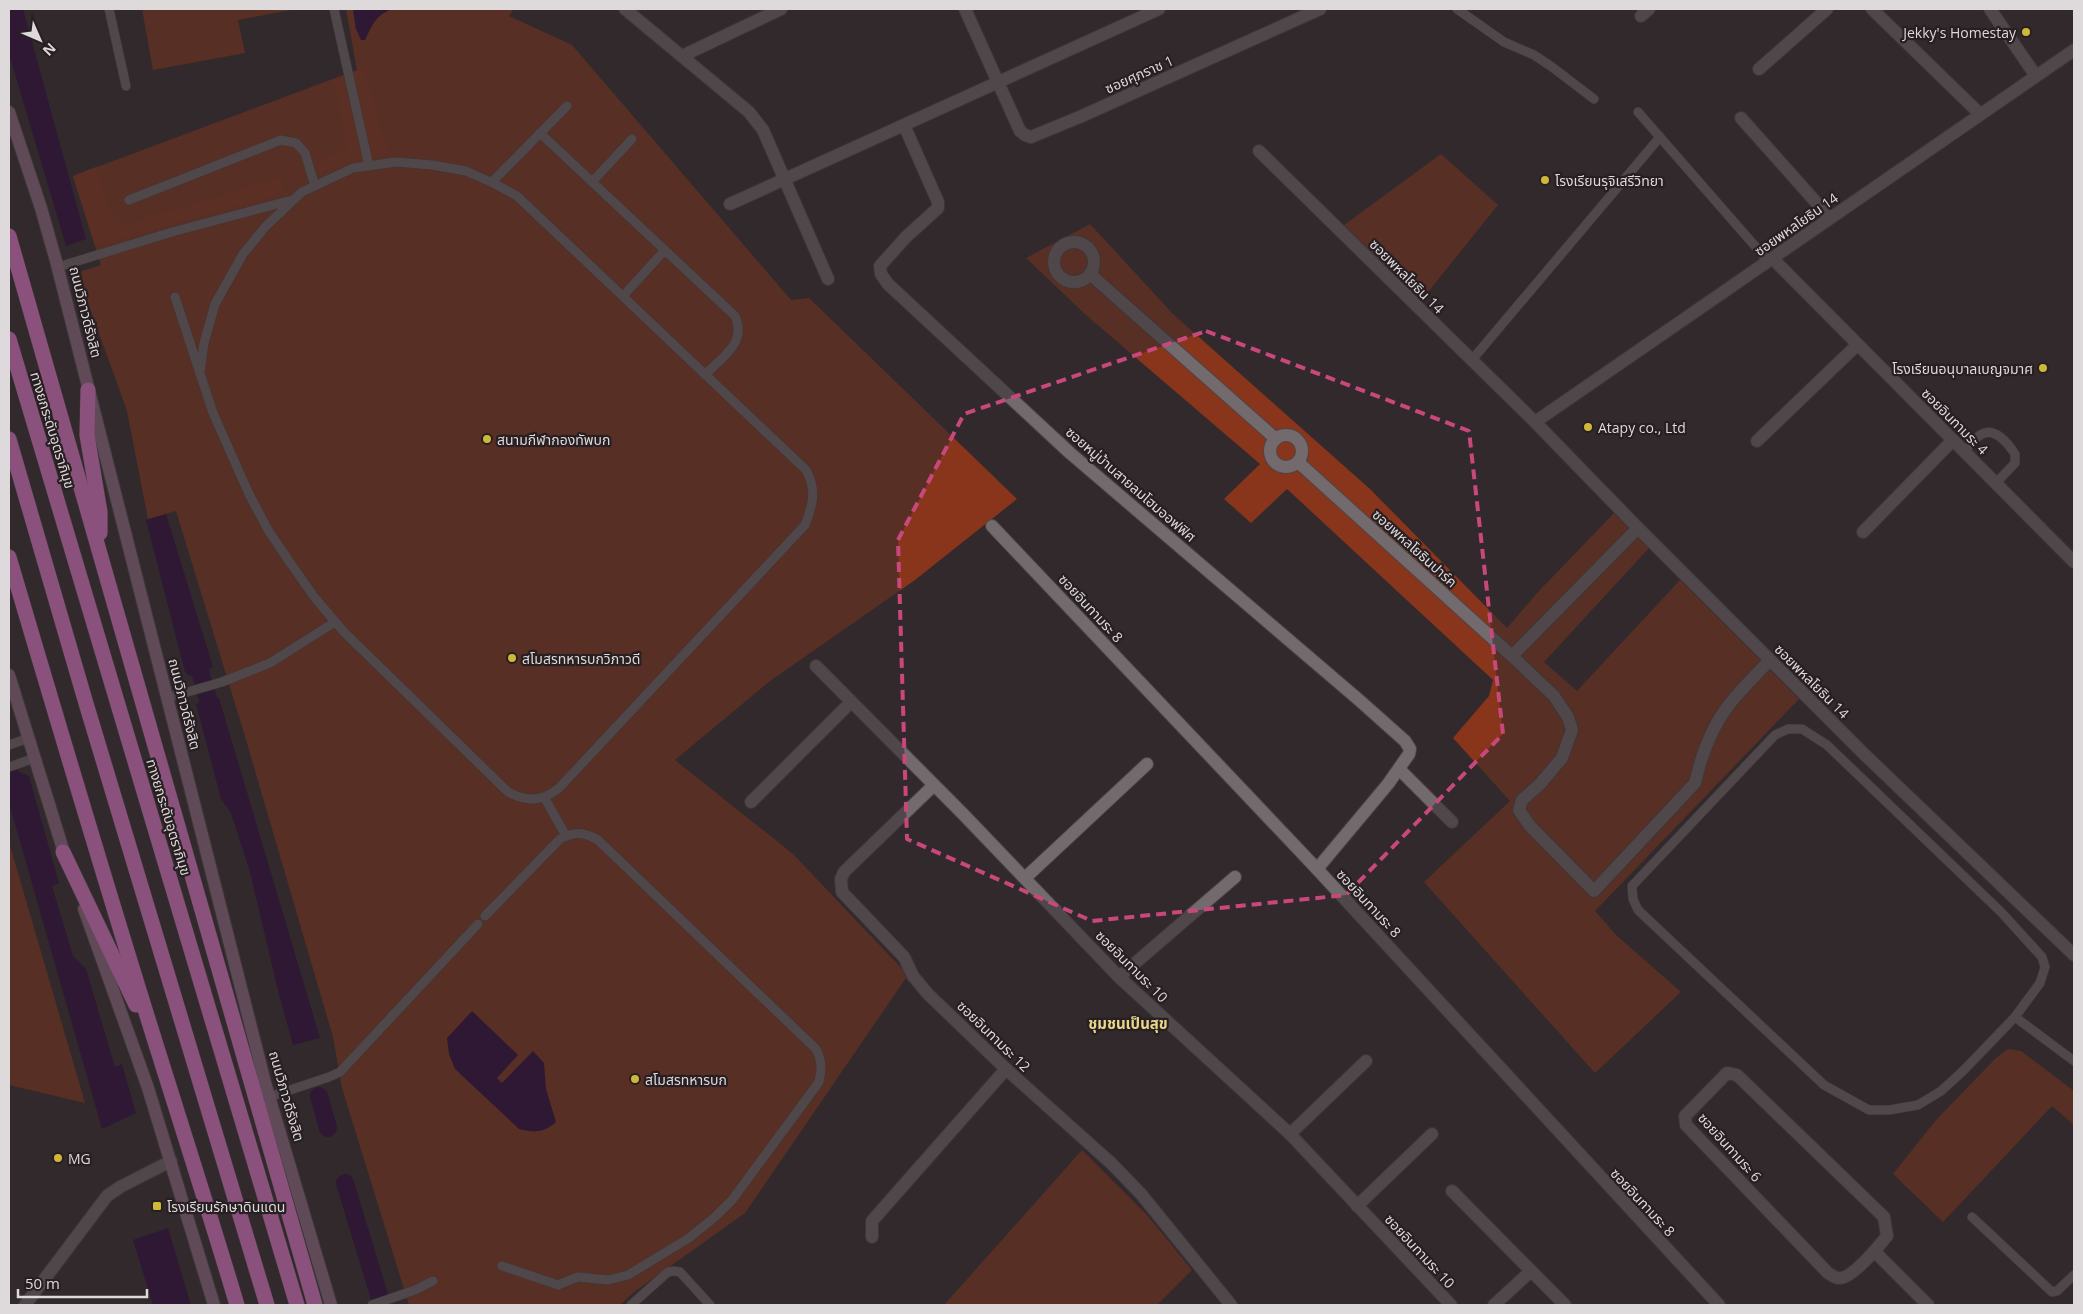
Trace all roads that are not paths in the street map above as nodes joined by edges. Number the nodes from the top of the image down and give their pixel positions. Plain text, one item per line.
1 (109, 9) edge
2 (334, 9) edge
3 (625, 9) edge
4 (781, 9) edge
5 (965, 9) edge
6 (1158, 9) edge
7 (1320, 9) edge
8 (1457, 9) edge
9 (1827, 9) edge
10 (1872, 9) edge
11 (1990, 9) edge
12 (2074, 50) edge
13 (682, 56) junction
14 (1760, 69) dead end
15 (2036, 76) junction
16 (998, 82) junction
17 (126, 86) dead end
18 (1594, 98) dead end
19 (566, 106) dead end
20 (9, 112) edge
21 (1638, 112) dead end
22 (1980, 114) junction
23 (1741, 118) dead end
24 (904, 125) junction
25 (540, 133) junction
26 (1660, 137) junction
27 (632, 139) dead end
28 (1259, 151) dead end
29 (369, 166) junction
30 (785, 178) junction
31 (492, 182) junction
32 (592, 182) junction
33 (315, 186) junction
34 (295, 199) junction
35 (129, 200) dead end
36 (730, 204) dead end
37 (1830, 218) junction
38 (9, 236) edge
39 (665, 250) junction
40 (1770, 260) junction
41 (58, 267) junction
42 (1090, 274) dead end
43 (828, 279) dead end
44 (623, 296) junction
45 (175, 297) dead end
46 (9, 339) edge
47 (1857, 345) junction
48 (1471, 360) junction
49 (200, 372) junction
50 (706, 374) junction
51 (88, 390) junction
52 (1535, 422) junction
53 (1276, 438) junction
54 (9, 439) edge
55 (1953, 440) junction
56 (1757, 441) dead end
57 (1964, 451) junction
58 (1298, 462) junction
59 (1996, 483) junction
60 (992, 526) dead end
61 (1638, 528) junction
62 (1863, 532) dead end
63 (99, 550) junction
64 (9, 557) edge
65 (2074, 562) edge
66 (335, 622) junction
67 (1512, 656) junction
68 (1770, 660) junction
69 (816, 666) dead end
70 (9, 675) edge
71 (167, 698) junction
72 (850, 702) junction
73 (29, 738) junction
74 (9, 745) edge
75 (35, 758) junction
76 (1147, 764) dead end
77 (9, 767) edge
78 (1399, 769) junction
79 (934, 785) junction
80 (544, 796) junction
81 (751, 802) dead end
82 (1452, 822) dead end
83 (566, 836) junction
84 (64, 852) junction
85 (1317, 868) junction
86 (1235, 877) dead end
87 (1025, 878) junction
88 (485, 916) dead end
89 (478, 924) dead end
90 (2074, 955) edge
91 (1119, 977) junction
92 (2015, 1016) junction
93 (159, 1054) junction
94 (1366, 1061) dead end
95 (2074, 1062) edge
96 (1006, 1069) junction
97 (270, 1097) junction
98 (1290, 1134) junction
99 (1432, 1134) dead end
100 (171, 1161) junction
101 (1452, 1191) dead end
102 (1358, 1206) junction
103 (1972, 1217) dead end
104 (872, 1238) dead end
105 (1875, 1252) junction
106 (502, 1266) dead end
107 (1531, 1271) junction
108 (2074, 1274) edge
109 (432, 1281) dead end
110 (25, 1305) edge
111 (214, 1305) edge
112 (236, 1305) edge
113 (267, 1305) edge
114 (297, 1305) edge
115 (315, 1305) edge
116 (331, 1305) edge
117 (372, 1305) edge
118 (631, 1305) edge
119 (710, 1305) edge
120 (1231, 1305) edge
121 (1451, 1305) edge
122 (1494, 1305) edge
123 (1565, 1305) edge
124 (1719, 1305) edge
125 (1928, 1305) edge

1 - 17 lane
2 - 29 lane
3 - 13 street
4 - 13 street
5 - 16 street, ซอยศุภราช 1
6 - 16 street
7 - 16 street, ซอยศุภราช 1
8 - 18 lane
9 - 14 street
10 - 22 street
11 - 15 street
12 - 15 street, ซอยพหลโยธิน 14
13 - 30 street
15 - 22 street, ซอยพหลโยธิน 14
16 - 24 street
19 - 25 lane
20 - 41 main road, ถนนวิภาวดีรังสิต
21 - 26 lane
22 - 37 street, ซอยพหลโยธิน 14
23 - 37 street
24 - 30 street
24 - 78 street, ซอยหมู่บ้านสายลมโฮมออฟฟิศ
25 - 31 lane
25 - 32 lane
26 - 40 lane
26 - 48 lane
27 - 32 lane
28 - 48 street, ซอยพหลโยธิน 14
29 - 31 lane
29 - 33 lane
30 - 36 street
30 - 43 street
31 - 44 lane
32 - 39 lane
33 - 34 lane
33 - 35 lane
34 - 41 lane
34 - 49 lane
37 - 40 street, ซอยพหลโยธิน 14
38 - 63 highway
39 - 44 lane
39 - 50 lane
40 - 47 street, ซอยอินทามระ 4
40 - 52 street, ซอยพหลโยธิน 14
41 - 51 main road, ถนนวิภาวดีรังสิต
42 - 53 street
44 - 50 lane
45 - 49 lane
46 - 114 highway, ทางยกระดับอุตราภิมุข
47 - 55 street, ซอยอินทามระ 4
47 - 56 street
48 - 52 street, ซอยพหลโยธิน 14
49 - 66 lane
50 - 80 lane
51 - 63 highway
51 - 71 main road, ถนนวิภาวดีรังสิต
52 - 61 street, ซอยพหลโยธิน 14
53 - 58 street
53 - 58 street
54 - 113 highway
55 - 57 street, ซอยอินทามระ 4
55 - 62 street
57 - 59 street, ซอยอินทามระ 4
57 - 59 lane
58 - 67 street, ซอยพหลโยธินปาร์ค
59 - 65 street, ซอยอินทามระ 4
60 - 85 street, ซอยอินทามระ 8
61 - 67 street
61 - 68 street, ซอยพหลโยธิน 14
63 - 115 highway
64 - 93 highway
66 - 71 lane
66 - 80 lane
67 - 68 street, ซอยพหลโยธินปาร์ค
68 - 90 street, ซอยพหลโยธิน 14
69 - 72 street, ซอยอินทามระ 10
70 - 73 main road
71 - 97 main road, ถนนวิภาวดีรังสิต
72 - 79 street, ซอยอินทามระ 10
72 - 81 street
73 - 74 lane
73 - 75 main road
75 - 77 lane
75 - 84 main road
76 - 87 street
78 - 82 street
78 - 85 street, ซอยหมู่บ้านสายลมโฮมออฟฟิศ
79 - 87 street, ซอยอินทามระ 10
79 - 96 street, ซอยอินทามระ 12
80 - 83 lane
83 - 88 lane
83 - 106 lane
84 - 93 highway
84 - 100 main road
85 - 124 street, ซอยอินทามระ 8
86 - 91 street
87 - 91 street, ซอยอินทามระ 10
89 - 97 lane
91 - 98 street, ซอยอินทามระ 10
92 - 92 lane
92 - 95 lane
93 - 112 highway
94 - 98 street
96 - 104 street
96 - 120 street, ซอยอินทามระ 12
97 - 116 main road, ถนนวิภาวดีรังสิต
98 - 102 street, ซอยอินทามระ 10
99 - 102 street
100 - 110 street
100 - 111 main road
101 - 107 street
102 - 121 street, ซอยอินทามระ 10
103 - 108 lane
105 - 105 street, ซอยอินทามระ 6
105 - 125 street
107 - 122 street
107 - 123 street
109 - 117 lane
118 - 119 lane

